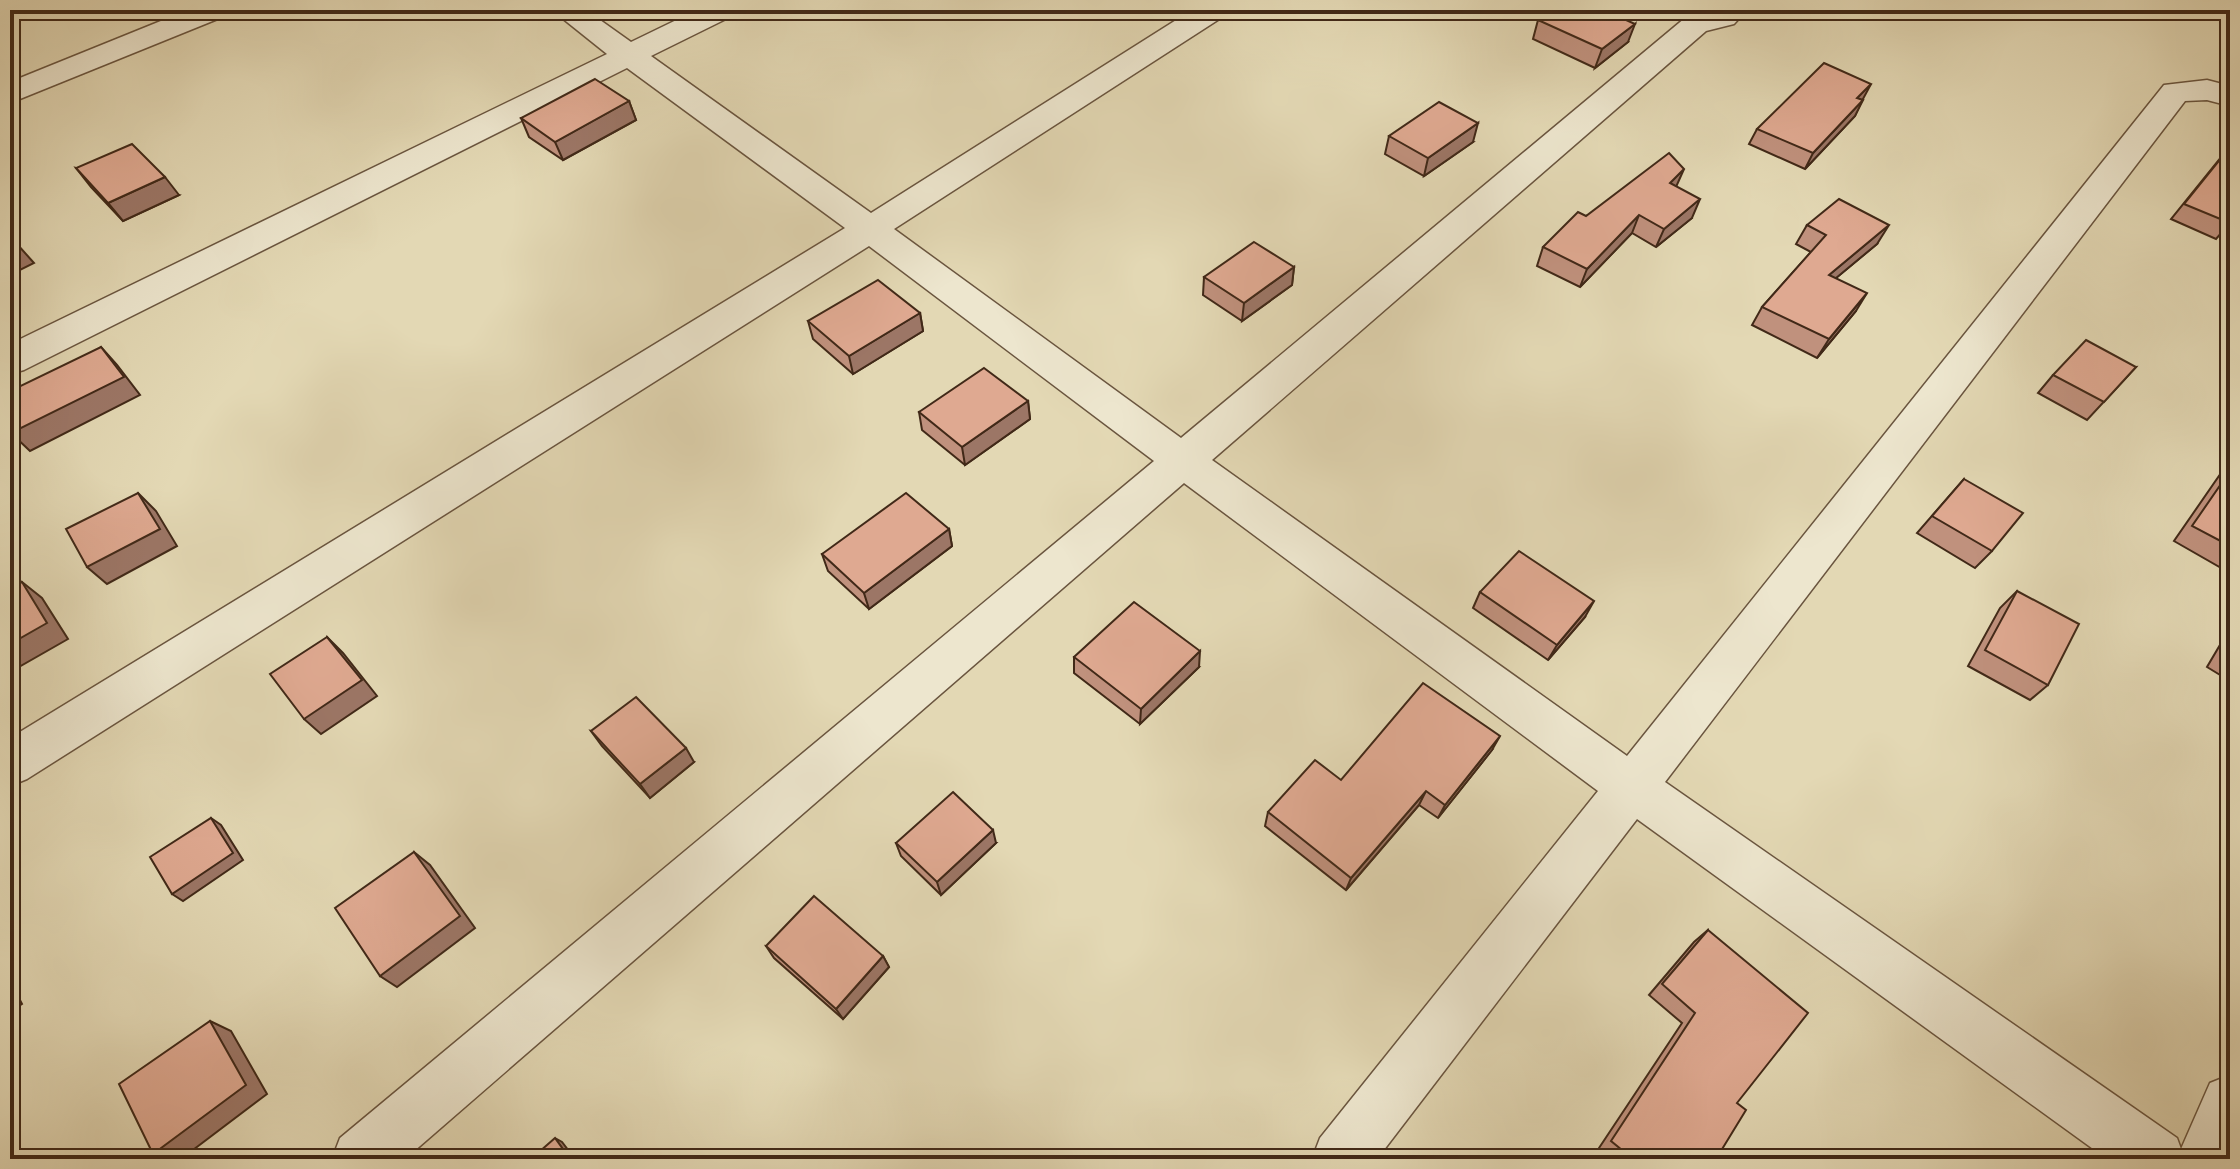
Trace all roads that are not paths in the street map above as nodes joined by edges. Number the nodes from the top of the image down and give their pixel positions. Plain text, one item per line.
1 (214, 10) edge
2 (567, 10) edge
3 (721, 10) edge
4 (1213, 10) edge
5 (1697, 15) edge
6 (631, 55) junction
7 (10, 93) edge
8 (2230, 96) edge
9 (870, 229) junction
10 (10, 360) edge
11 (1184, 462) junction
12 (10, 764) edge
13 (1632, 785) junction
14 (2230, 1103) edge
15 (361, 1159) edge
16 (1341, 1159) edge
17 (2156, 1159) edge
18 (2206, 1159) edge

1 - 7 lane
2 - 6 lane
3 - 6 lane
4 - 9 lane
5 - 11 lane
6 - 9 lane
6 - 10 lane
8 - 13 lane
9 - 11 lane
9 - 12 lane
11 - 13 lane
11 - 15 lane
13 - 16 lane
13 - 17 lane
14 - 18 lane

